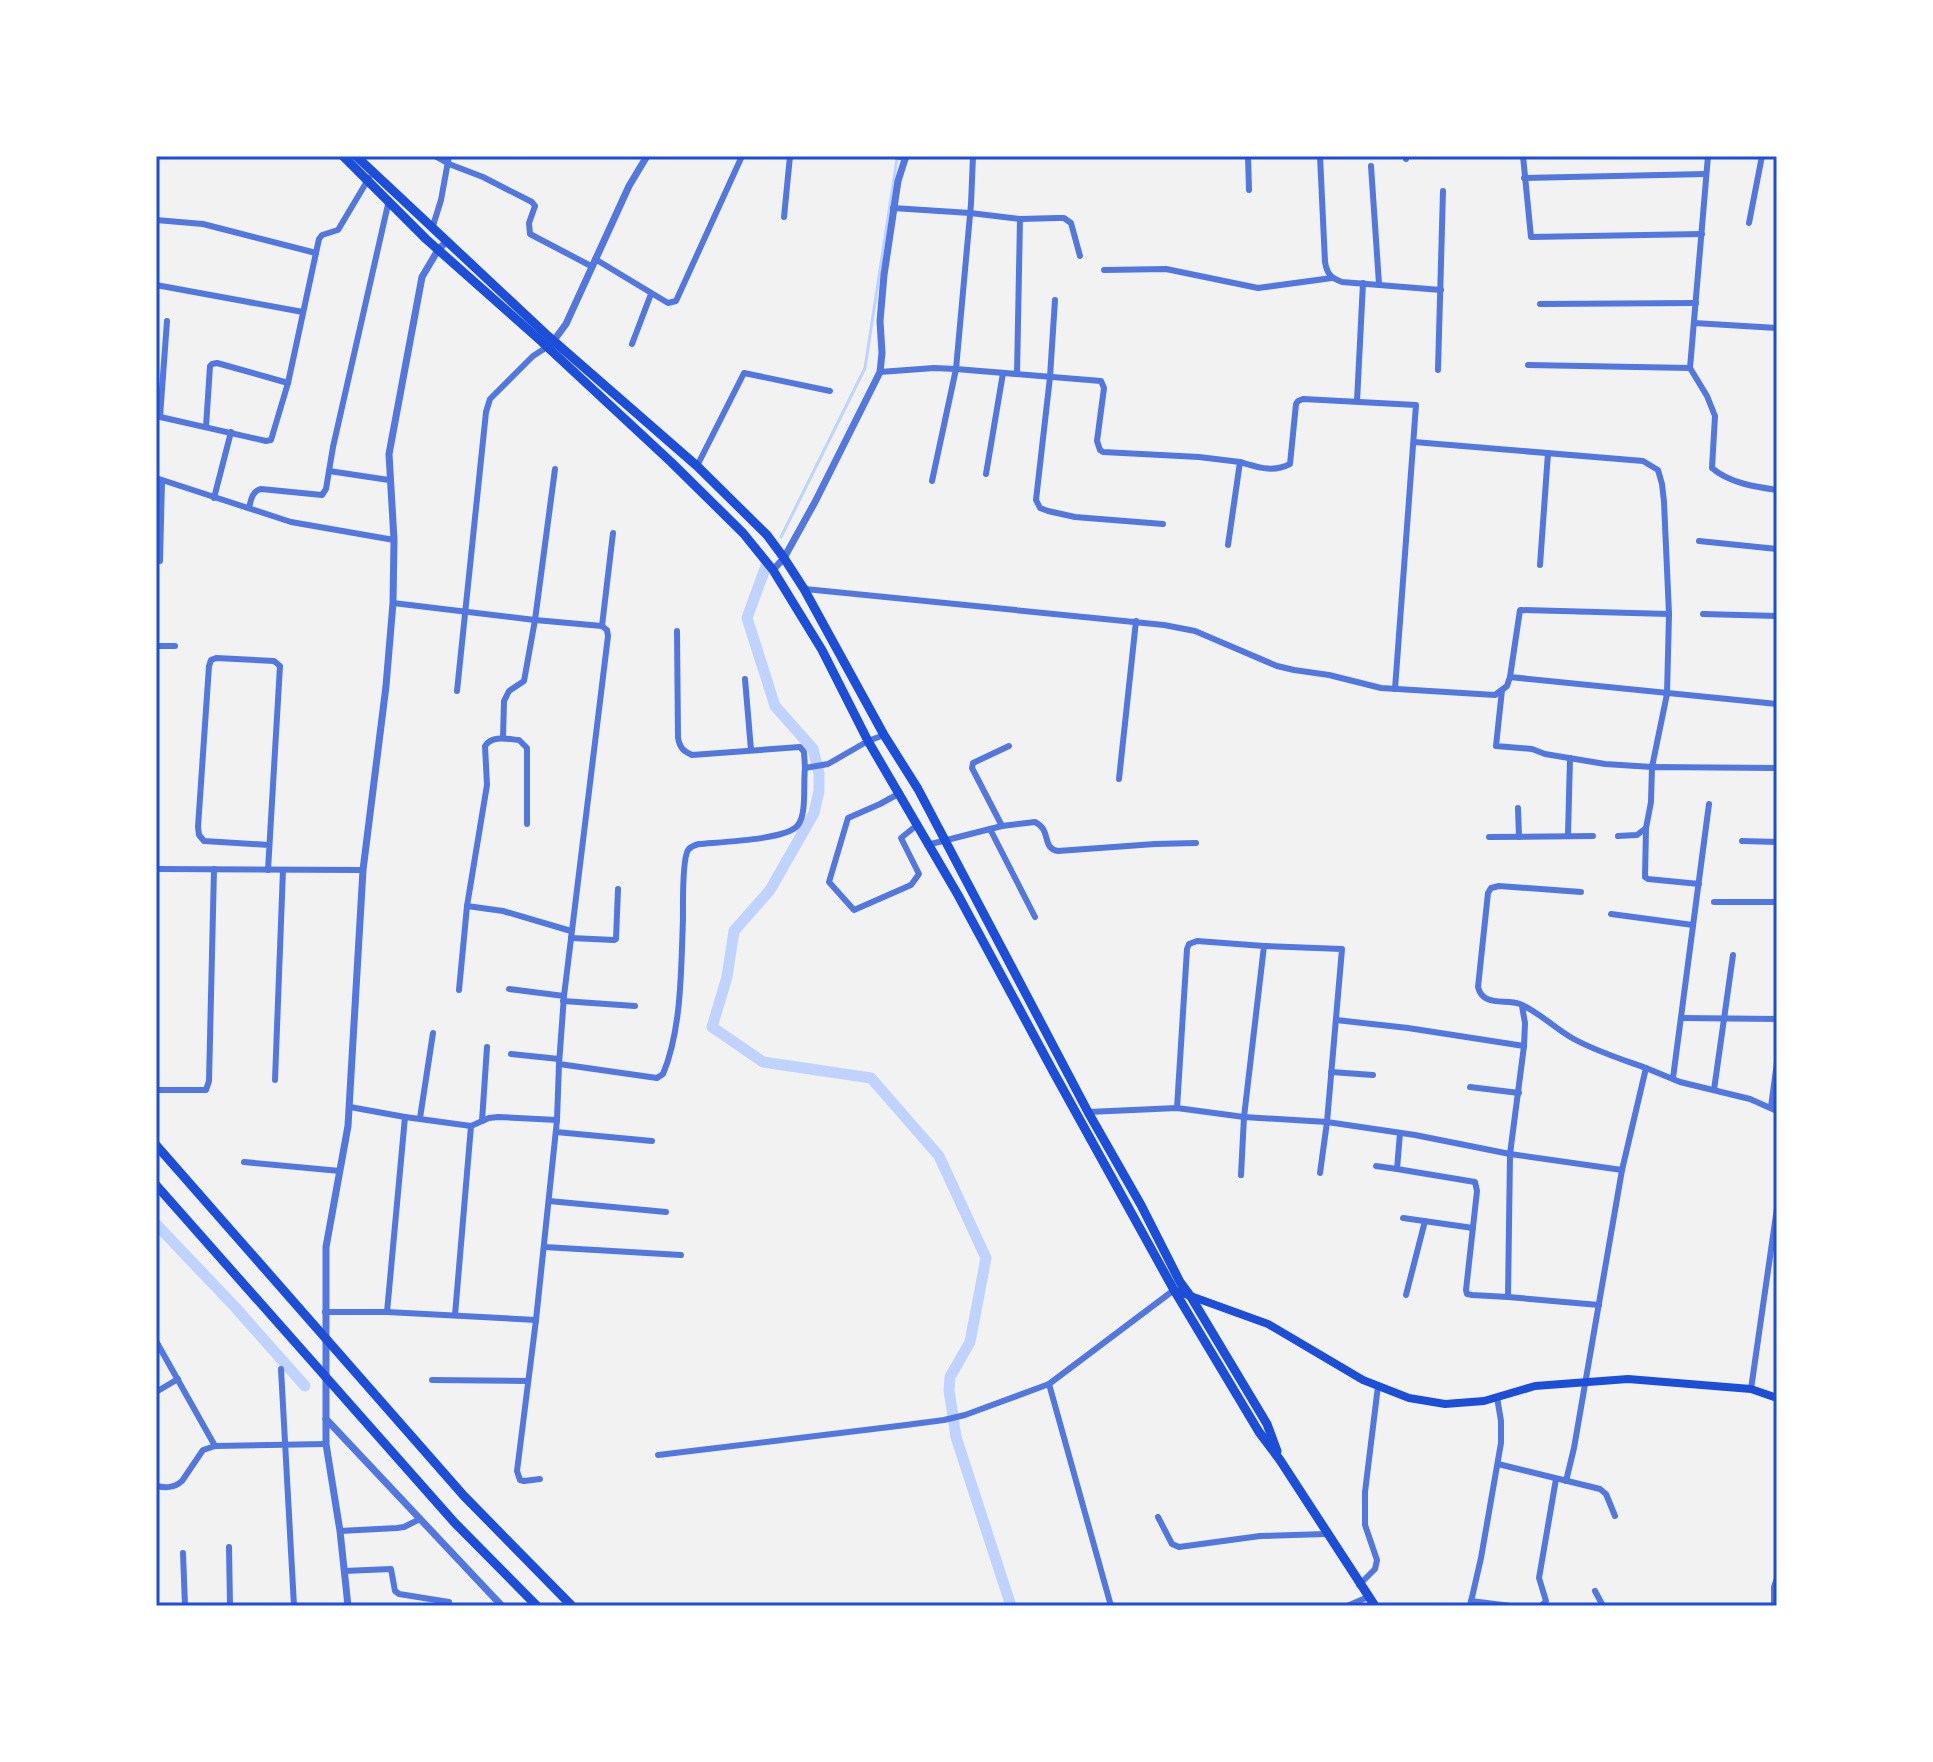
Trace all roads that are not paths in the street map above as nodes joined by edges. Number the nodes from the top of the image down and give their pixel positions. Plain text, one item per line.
1 (343, 156) edge
2 (356, 156) edge
3 (435, 156) edge
4 (647, 156) edge
5 (742, 156) edge
6 (790, 156) edge
7 (973, 156) edge
8 (1248, 156) edge
9 (1320, 156) edge
10 (1523, 156) edge
11 (1708, 156) edge
12 (1762, 156) edge
13 (900, 157) edge
14 (449, 160) edge
15 (1371, 166) dead end
16 (1706, 174) junction
17 (370, 176) junction
18 (1524, 178) junction
19 (1249, 190) dead end
20 (1443, 191) dead end
21 (389, 200) junction
22 (893, 208) junction
23 (970, 213) junction
24 (784, 217) dead end
25 (1020, 219) junction
26 (156, 220) edge
27 (1749, 223) dead end
28 (432, 229) junction
29 (1702, 234) junction
30 (426, 239) junction
31 (446, 242) junction
32 (438, 250) junction
33 (316, 253) junction
34 (1080, 256) dead end
35 (593, 262) junction
36 (1104, 270) dead end
37 (1332, 278) junction
38 (1363, 283) junction
39 (1379, 284) junction
40 (156, 285) edge
41 (1441, 290) junction
42 (651, 294) junction
43 (1055, 300) dead end
44 (1696, 303) junction
45 (1540, 304) dead end
46 (303, 312) junction
47 (167, 321) dead end
48 (1694, 323) junction
49 (1777, 328) edge
50 (550, 344) junction
51 (632, 344) dead end
52 (1528, 365) dead end
53 (1690, 368) junction
54 (956, 369) junction
55 (1438, 370) dead end
56 (880, 372) junction
57 (1003, 373) junction
58 (1017, 374) junction
59 (1050, 377) junction
60 (288, 383) junction
61 (830, 391) dead end
62 (1357, 401) junction
63 (158, 417) edge
64 (206, 427) junction
65 (231, 432) junction
66 (1414, 442) junction
67 (1548, 453) junction
68 (1240, 462) junction
69 (697, 466) junction
70 (555, 469) dead end
71 (329, 471) junction
72 (986, 474) dead end
73 (159, 479) edge
74 (389, 480) junction
75 (932, 481) dead end
76 (1777, 490) edge
77 (214, 498) junction
78 (249, 508) junction
79 (1163, 524) dead end
80 (613, 533) dead end
81 (394, 540) junction
82 (1699, 541) dead end
83 (1228, 545) dead end
84 (1777, 549) edge
85 (784, 558) junction
86 (160, 561) dead end
87 (1540, 565) dead end
88 (773, 570) junction
89 (805, 589) junction
90 (393, 603) junction
91 (466, 611) junction
92 (1669, 614) junction
93 (1703, 614) dead end
94 (1777, 616) edge
95 (535, 620) junction
96 (1136, 621) junction
97 (602, 626) junction
98 (677, 631) dead end
99 (156, 646) edge
100 (175, 646) dead end
101 (1510, 677) junction
102 (745, 679) dead end
103 (1395, 689) junction
104 (1502, 690) junction
105 (457, 691) dead end
106 (1667, 694) junction
107 (1777, 704) edge
108 (884, 735) junction
109 (503, 738) junction
110 (868, 741) junction
111 (1009, 746) dead end
112 (751, 750) junction
113 (1570, 758) junction
114 (1652, 767) junction
115 (808, 768) junction
116 (1777, 768) edge
117 (1119, 779) dead end
118 (900, 793) junction
119 (1709, 804) dead end
120 (1518, 808) dead end
121 (527, 824) dead end
122 (917, 825) junction
123 (1002, 826) junction
124 (1646, 828) junction
125 (990, 829) junction
126 (1568, 835) junction
127 (1593, 836) dead end
128 (1618, 836) dead end
129 (1489, 837) dead end
130 (1519, 837) junction
131 (944, 840) junction
132 (1742, 841) dead end
133 (1777, 842) edge
134 (1196, 843) dead end
135 (269, 845) junction
136 (927, 845) junction
137 (156, 869) edge
138 (214, 869) junction
139 (268, 870) junction
140 (283, 870) junction
141 (363, 870) junction
142 (1699, 884) junction
143 (618, 889) dead end
144 (1581, 892) dead end
145 (1714, 902) dead end
146 (1777, 902) edge
147 (467, 906) junction
148 (1611, 914) dead end
149 (1035, 917) dead end
150 (1693, 925) junction
151 (571, 934) junction
152 (1264, 946) junction
153 (1733, 955) dead end
154 (509, 989) dead end
155 (459, 990) dead end
156 (564, 999) junction
157 (1522, 1005) junction
158 (635, 1006) dead end
159 (1681, 1018) junction
160 (1724, 1018) junction
161 (1777, 1019) edge
162 (1336, 1020) junction
163 (433, 1033) dead end
164 (1524, 1046) junction
165 (487, 1047) dead end
166 (511, 1054) dead end
167 (559, 1062) junction
168 (1777, 1062) edge
169 (1646, 1068) junction
170 (1331, 1072) junction
171 (1373, 1075) dead end
172 (1673, 1078) junction
173 (275, 1080) dead end
174 (1470, 1087) dead end
175 (156, 1090) edge
176 (1714, 1090) junction
177 (1519, 1093) junction
178 (350, 1107) junction
179 (1177, 1108) junction
180 (1774, 1109) edge
181 (1082, 1112) junction
182 (405, 1117) junction
183 (1244, 1117) junction
184 (420, 1118) junction
185 (557, 1120) junction
186 (482, 1121) junction
187 (1327, 1122) junction
188 (471, 1126) junction
189 (556, 1132) junction
190 (1400, 1133) junction
191 (652, 1141) dead end
192 (156, 1145) edge
193 (1510, 1154) junction
194 (244, 1162) dead end
195 (1376, 1166) dead end
196 (1397, 1169) junction
197 (1622, 1170) junction
198 (340, 1171) junction
199 (1320, 1173) dead end
200 (1241, 1175) dead end
201 (156, 1185) edge
202 (549, 1201) junction
203 (1777, 1208) edge
204 (666, 1212) dead end
205 (1403, 1218) dead end
206 (1425, 1221) junction
207 (1473, 1228) junction
208 (1775, 1234) edge
209 (544, 1247) junction
210 (681, 1255) dead end
211 (1174, 1290) junction
212 (1765, 1290) junction
213 (1777, 1291) edge
214 (1406, 1295) dead end
215 (1191, 1297) junction
216 (1508, 1297) junction
217 (1599, 1305) junction
218 (325, 1312) junction
219 (387, 1312) junction
220 (455, 1315) junction
221 (536, 1320) junction
222 (156, 1341) edge
223 (281, 1369) dead end
224 (178, 1379) junction
225 (432, 1380) dead end
226 (528, 1381) junction
227 (1585, 1381) junction
228 (1049, 1384) junction
229 (1378, 1386) junction
230 (1751, 1389) junction
231 (156, 1392) edge
232 (1497, 1397) junction
233 (1777, 1398) edge
234 (326, 1419) junction
235 (285, 1444) junction
236 (326, 1444) junction
237 (215, 1446) junction
238 (658, 1455) dead end
239 (1280, 1460) junction
240 (1498, 1464) junction
241 (540, 1479) dead end
242 (1556, 1479) junction
243 (1566, 1481) junction
244 (156, 1486) edge
245 (1615, 1516) dead end
246 (1158, 1517) dead end
247 (420, 1519) junction
248 (340, 1531) junction
249 (1326, 1534) junction
250 (229, 1547) dead end
251 (183, 1553) dead end
252 (344, 1571) junction
253 (1777, 1578) edge
254 (1359, 1585) junction
255 (1595, 1591) dead end
256 (1776, 1593) edge
257 (1368, 1597) junction
258 (449, 1602) dead end
259 (1470, 1603) edge
260 (185, 1606) edge
261 (230, 1606) edge
262 (294, 1606) edge
263 (348, 1606) edge
264 (502, 1606) edge
265 (537, 1606) edge
266 (572, 1606) edge
267 (1111, 1606) edge
268 (1347, 1606) edge
269 (1375, 1606) edge
270 (1511, 1606) edge
271 (1541, 1606) edge
272 (1603, 1606) edge
273 (1774, 1606) edge

1 - 17 main road
2 - 17 main road
3 - 14 street
4 - 35 street
5 - 42 street
6 - 24 street
7 - 23 street
8 - 19 street
9 - 37 street
10 - 18 street
11 - 16 street
12 - 27 street
13 - 22 street
14 - 28 street
14 - 35 street
15 - 39 street
16 - 18 street
16 - 29 street
17 - 21 main road
17 - 28 main road
17 - 33 street
18 - 29 street
20 - 41 street
21 - 30 main road
21 - 71 street
22 - 23 street
22 - 56 street
23 - 25 street
23 - 54 street
25 - 34 street
25 - 58 street
26 - 33 street
28 - 30 street
28 - 31 main road
29 - 44 street
30 - 32 main road
31 - 32 street
31 - 50 main road
32 - 50 main road
32 - 74 street
33 - 46 street
35 - 42 street
35 - 50 street
36 - 37 street
37 - 38 street
38 - 39 street
38 - 62 street
39 - 41 street
40 - 46 street
41 - 55 street
42 - 51 street
43 - 59 street
44 - 45 street
44 - 48 street
46 - 60 street
47 - 63 street
48 - 49 street
48 - 53 street
50 - 69 main road
50 - 88 main road
50 - 91 street
52 - 53 street
53 - 76 street
54 - 56 street
54 - 57 street
54 - 75 street
56 - 85 street
57 - 58 street
57 - 72 street
58 - 59 street
59 - 68 street
59 - 79 street
60 - 64 street
60 - 65 street
61 - 69 street
62 - 66 street
62 - 68 street
63 - 64 street
64 - 65 street
65 - 77 street
66 - 67 street
66 - 103 street
67 - 87 street
67 - 92 street
68 - 83 street
69 - 85 main road
70 - 95 street
71 - 74 street
71 - 78 street
73 - 77 street
73 - 86 street
74 - 81 street
77 - 78 street
78 - 81 street
80 - 97 street
81 - 90 street
82 - 84 street
85 - 88 street
85 - 89 main road
88 - 110 main road
89 - 96 street
89 - 108 main road
90 - 91 street
90 - 141 street
91 - 95 street
91 - 105 street
92 - 101 street
92 - 106 street
93 - 94 street
95 - 97 street
95 - 109 street
96 - 103 street
96 - 117 street
97 - 151 street
98 - 112 street
99 - 100 street
101 - 104 street
101 - 106 street
102 - 112 street
103 - 104 street
104 - 113 street
106 - 107 street
106 - 114 street
108 - 110 street
108 - 131 main road
109 - 121 street
109 - 147 street
110 - 115 street
110 - 118 main road
111 - 123 street
112 - 115 street
113 - 114 street
113 - 126 street
114 - 116 street
114 - 124 street
115 - 167 street
118 - 122 main road
118 - 122 street
119 - 142 street
120 - 130 street
122 - 136 main road
123 - 125 street
123 - 134 street
124 - 128 street
124 - 142 street
125 - 131 street
125 - 149 street
126 - 127 street
126 - 130 street
129 - 130 street
131 - 136 street
131 - 181 main road
132 - 133 street
135 - 135 street
135 - 139 street
136 - 181 main road
137 - 138 street
138 - 139 street
138 - 175 street
139 - 140 street
140 - 141 street
140 - 173 street
141 - 178 street
142 - 150 street
143 - 151 street
144 - 157 street
145 - 146 street
147 - 151 street
147 - 155 street
148 - 150 street
150 - 159 street
151 - 156 street
152 - 162 street
152 - 179 street
152 - 183 street
153 - 160 street
154 - 156 street
156 - 158 street
156 - 167 street
157 - 164 street
157 - 169 street
159 - 160 street
159 - 172 street
160 - 161 street
160 - 176 street
162 - 164 street
162 - 170 street
163 - 184 street
164 - 177 street
165 - 186 street
166 - 167 street
167 - 185 street
168 - 180 street
169 - 172 street
169 - 197 street
170 - 171 street
170 - 187 street
172 - 176 street
174 - 177 street
176 - 180 street
177 - 193 street
178 - 182 street
178 - 198 street
179 - 181 street
179 - 183 street
181 - 211 main road
181 - 215 main road
182 - 184 street
182 - 219 street
183 - 187 street
183 - 200 street
184 - 188 street
185 - 186 street
185 - 189 street
186 - 188 street
187 - 190 street
187 - 199 street
188 - 220 street
189 - 191 street
189 - 202 street
190 - 193 street
190 - 196 street
192 - 266 main road
193 - 197 street
193 - 216 street
194 - 198 street
195 - 196 street
196 - 207 street
197 - 217 street
198 - 218 street
201 - 265 main road
202 - 204 street
202 - 209 street
203 - 208 street
205 - 206 street
206 - 207 street
206 - 214 street
207 - 216 street
208 - 212 street
209 - 210 street
209 - 221 street
211 - 215 main road
211 - 228 street
211 - 239 main road
212 - 213 street
212 - 230 street
215 - 229 main road
215 - 239 main road
216 - 217 street
217 - 227 street
218 - 219 street
218 - 234 street
219 - 220 street
220 - 221 street
221 - 226 street
222 - 224 street
223 - 235 street
224 - 231 street
224 - 237 street
225 - 226 street
226 - 241 street
227 - 230 main road
227 - 232 main road
227 - 243 street
228 - 238 street
228 - 267 street
229 - 232 main road
229 - 254 street
230 - 233 main road
232 - 240 street
234 - 236 street
234 - 247 street
235 - 236 street
235 - 237 street
235 - 262 street
236 - 248 street
237 - 244 street
239 - 249 main road
240 - 242 street
240 - 259 street
242 - 243 street
242 - 271 street
243 - 245 street
246 - 249 street
247 - 248 street
247 - 264 street
248 - 252 street
249 - 254 main road
250 - 261 street
251 - 260 street
252 - 258 street
252 - 263 street
253 - 256 street
254 - 257 main road
255 - 272 street
256 - 273 street
257 - 268 street
257 - 269 main road
259 - 270 street

